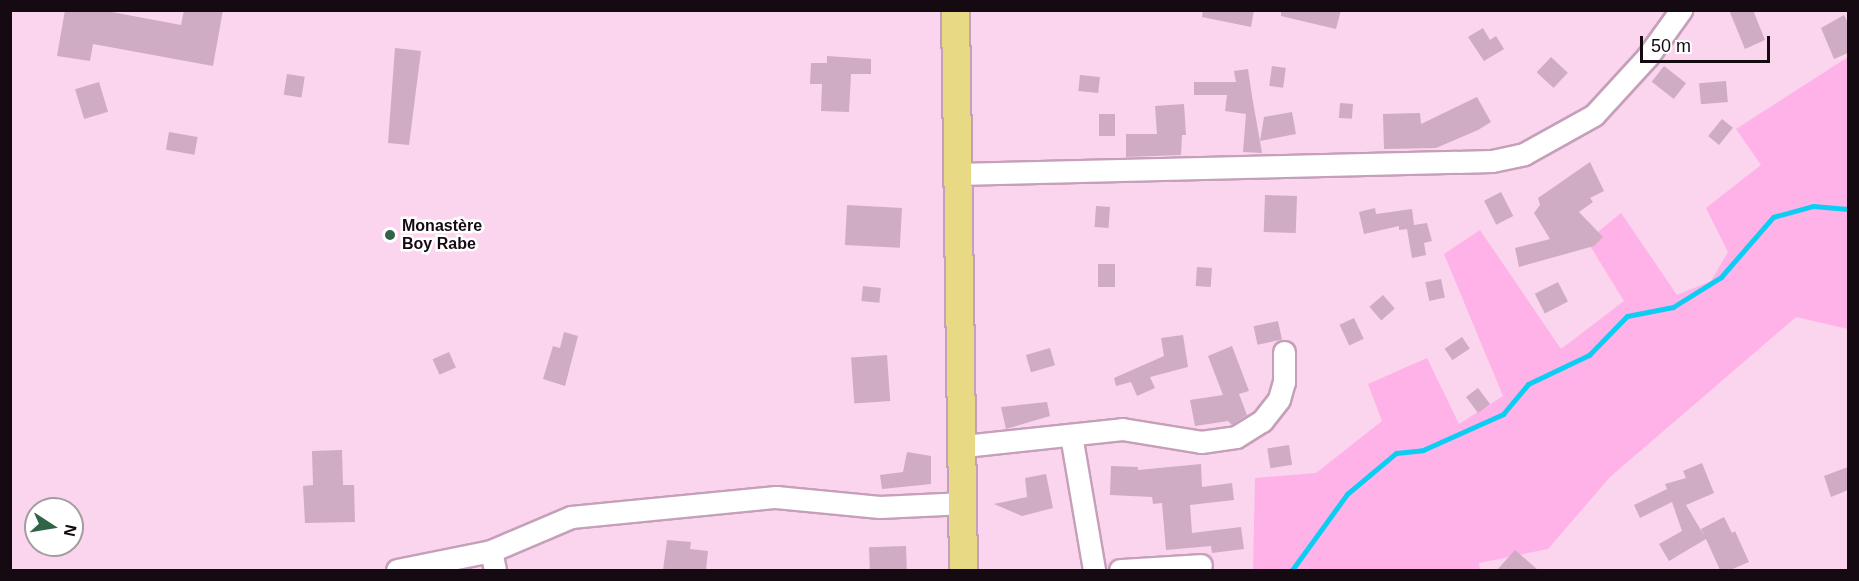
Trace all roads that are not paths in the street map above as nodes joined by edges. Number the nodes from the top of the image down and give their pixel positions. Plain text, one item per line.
1 (955, 10) edge
2 (1681, 10) edge
3 (957, 174) junction
4 (1284, 352) dead end
5 (1071, 435) junction
6 (964, 446) junction
7 (965, 503) junction
8 (493, 561) edge
9 (1201, 565) dead end
10 (397, 570) edge
11 (963, 570) edge
12 (1094, 570) edge
13 (1120, 570) edge

1 - 3 main road
2 - 3 street
3 - 6 main road
4 - 5 street
5 - 6 street
5 - 12 street
6 - 7 main road
7 - 8 street
7 - 11 main road
8 - 10 street
9 - 13 street

